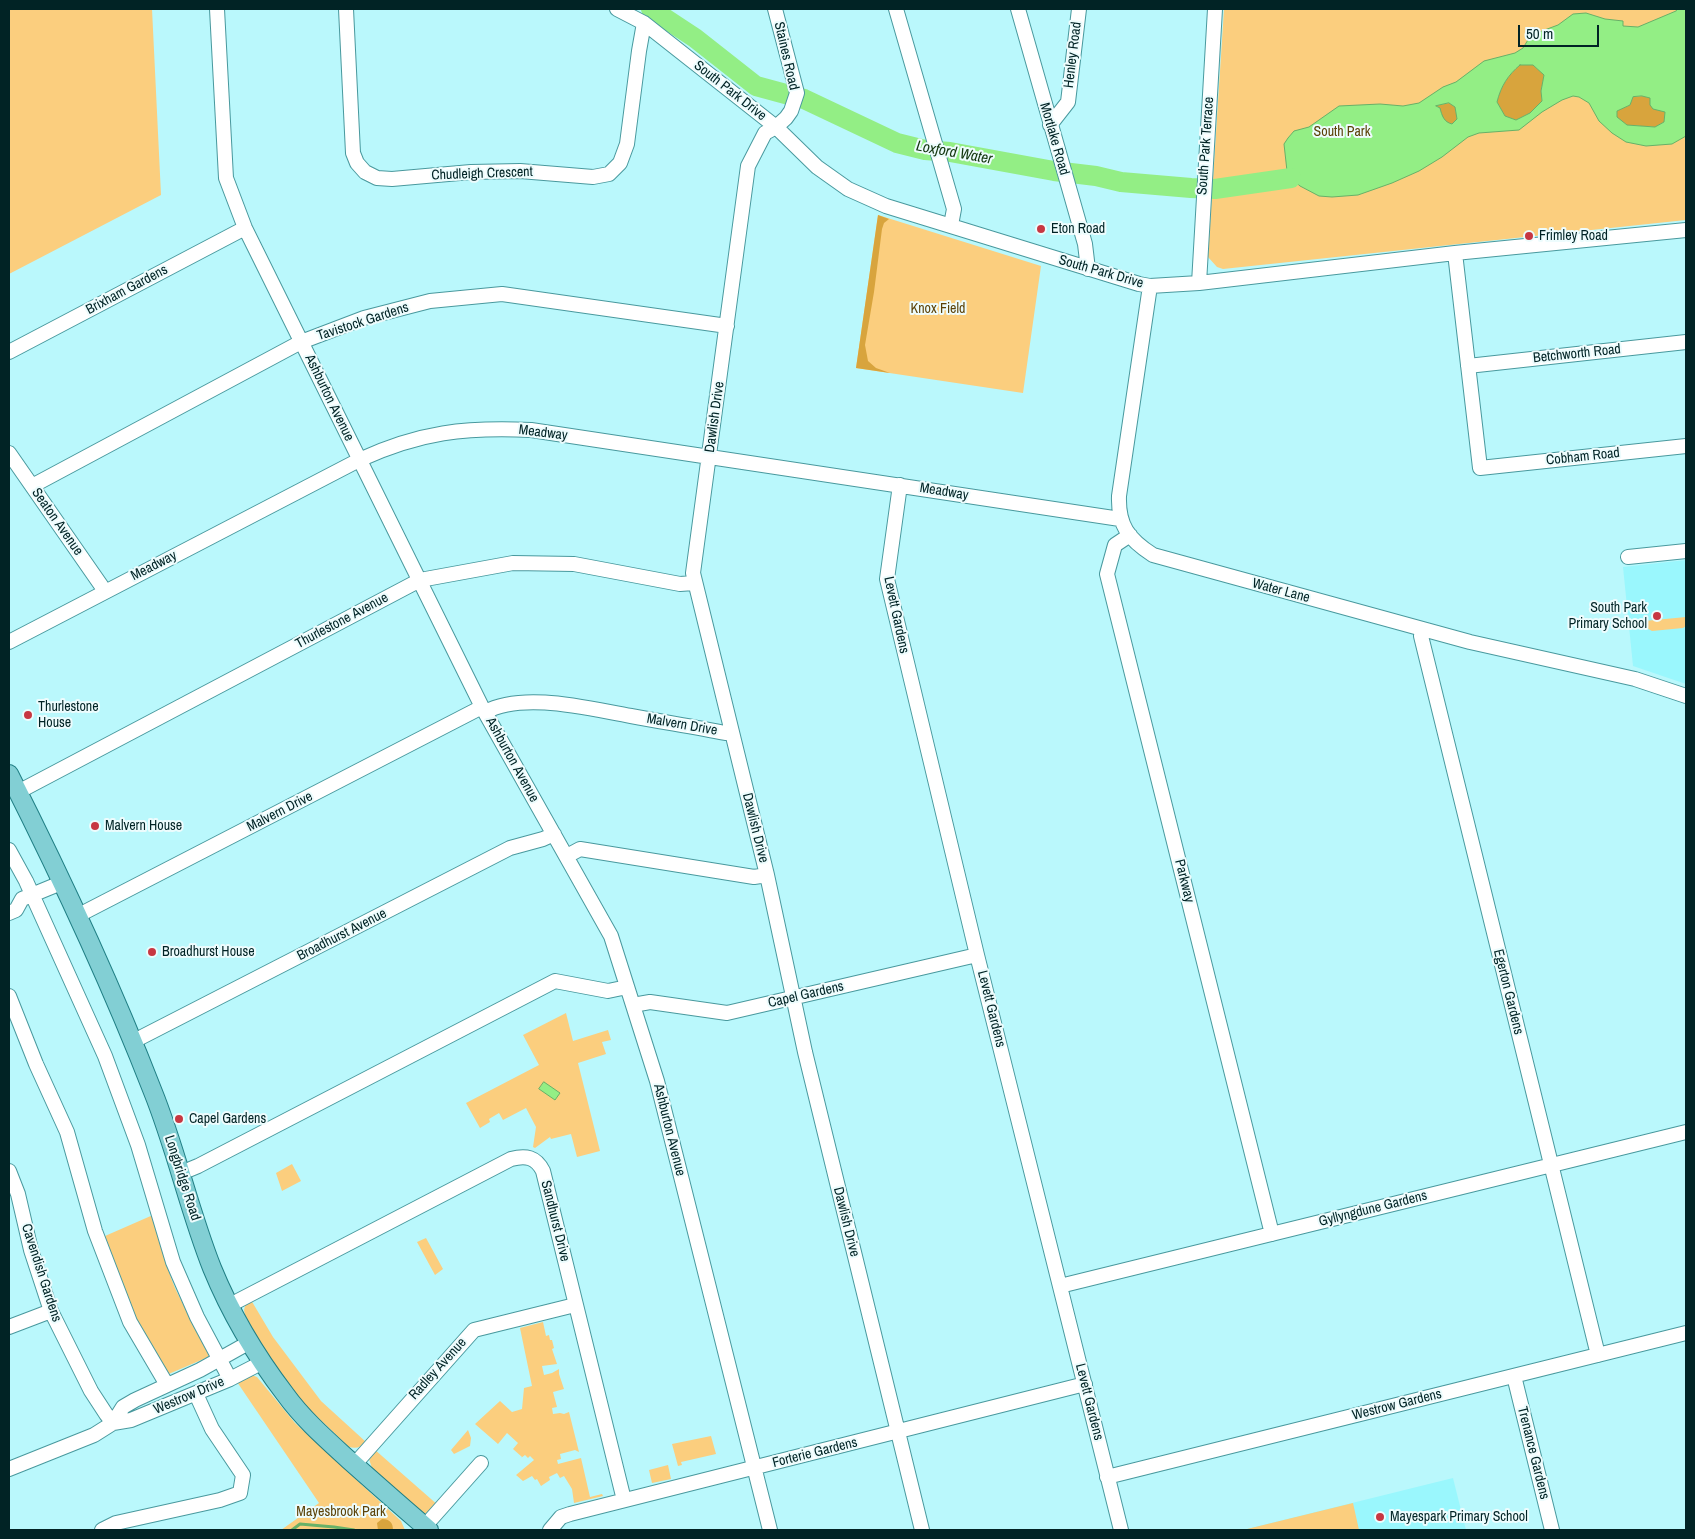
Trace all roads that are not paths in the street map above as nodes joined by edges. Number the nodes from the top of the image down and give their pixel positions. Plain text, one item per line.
1 (217, 9) edge
2 (346, 9) edge
3 (617, 9) edge
4 (775, 9) edge
5 (896, 9) edge
6 (1018, 9) edge
7 (1079, 9) edge
8 (1215, 9) edge
9 (644, 23) junction
10 (1050, 126) junction
11 (776, 127) junction
12 (951, 225) junction
13 (245, 228) junction
14 (1686, 230) edge
15 (1456, 253) junction
16 (1088, 269) junction
17 (1199, 283) junction
18 (1150, 286) junction
19 (727, 326) junction
20 (301, 342) junction
21 (1686, 342) edge
22 (9, 352) edge
23 (1468, 366) junction
24 (1686, 446) edge
25 (9, 453) edge
26 (709, 457) junction
27 (359, 460) junction
28 (32, 486) junction
29 (900, 486) junction
30 (1120, 519) junction
31 (1130, 536) junction
32 (1686, 551) edge
33 (1628, 557) dead end
34 (420, 580) junction
35 (694, 583) junction
36 (105, 591) junction
37 (1422, 629) junction
38 (9, 642) edge
39 (1686, 696) edge
40 (484, 710) junction
41 (731, 731) junction
42 (9, 774) edge
43 (18, 792) junction
44 (554, 834) junction
45 (9, 850) edge
46 (567, 856) junction
47 (767, 875) junction
48 (61, 883) junction
49 (21, 898) edge
50 (9, 913) edge
51 (77, 916) junction
52 (977, 954) junction
53 (627, 987) junction
54 (9, 996) edge
55 (794, 998) junction
56 (633, 1005) junction
57 (132, 1042) junction
58 (1686, 1132) edge
59 (1551, 1165) junction
60 (9, 1172) edge
61 (181, 1173) junction
62 (13, 1196) edge
63 (1272, 1234) junction
64 (1060, 1286) junction
65 (230, 1305) junction
66 (575, 1305) junction
67 (51, 1311) junction
68 (9, 1327) edge
69 (1686, 1334) edge
70 (250, 1342) junction
71 (1598, 1355) junction
72 (220, 1359) junction
73 (263, 1362) junction
74 (1514, 1376) junction
75 (230, 1379) junction
76 (1085, 1384) junction
77 (167, 1385) junction
78 (196, 1394) junction
79 (113, 1423) junction
80 (898, 1432) junction
81 (481, 1463) dead end
82 (354, 1465) junction
83 (755, 1468) junction
84 (9, 1469) edge
85 (1107, 1477) junction
86 (624, 1500) junction
87 (422, 1528) edge
88 (102, 1530) edge
89 (550, 1530) edge
90 (770, 1530) edge
91 (922, 1530) edge
92 (1121, 1530) edge
93 (1552, 1530) edge

1 - 13 street, Ashburton Avenue
2 - 9 street, Chudleigh Crescent
3 - 9 street, South Park Drive
4 - 11 street, Staines Road
5 - 12 street
6 - 10 street, Mortlake Road
7 - 10 street, Henley Road
8 - 17 street, South Park Terrace
9 - 11 street, South Park Drive
10 - 16 street, Mortlake Road
11 - 12 street, South Park Drive
11 - 19 street, Dawlish Drive
12 - 16 street, South Park Drive
13 - 20 street, Ashburton Avenue
13 - 22 street, Brixham Gardens
14 - 15 street, South Park Drive
15 - 17 street, South Park Drive
15 - 23 street
16 - 18 street, South Park Drive
17 - 18 street, South Park Drive
18 - 30 street, Water Lane
19 - 20 street, Tavistock Gardens
19 - 26 street, Dawlish Drive
20 - 27 street, Ashburton Avenue
20 - 28 street, Tavistock Gardens
21 - 23 street, Betchworth Road
23 - 24 street, Cobham Road
25 - 28 street, Seaton Avenue
26 - 27 street, Meadway
26 - 29 street, Meadway
26 - 35 street, Dawlish Drive
27 - 34 street, Ashburton Avenue
27 - 36 street, Meadway
28 - 36 street, Seaton Avenue
29 - 30 street, Meadway
29 - 52 street, Levett Gardens
30 - 31 street, Water Lane
31 - 37 street, Water Lane
31 - 63 street, Parkway
32 - 33 street
34 - 35 street, Thurlestone Avenue
34 - 40 street, Ashburton Avenue
34 - 43 street, Thurlestone Avenue
35 - 41 street, Dawlish Drive
36 - 38 street, Meadway
37 - 39 street, Water Lane
37 - 59 street, Egerton Gardens
40 - 41 street, Malvern Drive
40 - 44 street, Ashburton Avenue
40 - 51 street, Malvern Drive
41 - 47 street, Dawlish Drive
42 - 43 main road, Longbridge Road
43 - 48 main road, Longbridge Road
44 - 46 street, Ashburton Avenue
44 - 57 street, Broadhurst Avenue
45 - 49 street
46 - 47 street
46 - 53 street, Ashburton Avenue
47 - 55 street, Dawlish Drive
48 - 49 street
48 - 51 main road, Longbridge Road
49 - 50 street
49 - 72 street
51 - 57 main road, Longbridge Road
52 - 55 street, Capel Gardens
52 - 64 street, Levett Gardens
53 - 56 street, Ashburton Avenue
53 - 61 street
54 - 77 street
55 - 56 street, Capel Gardens
55 - 80 street, Dawlish Drive
56 - 83 street, Ashburton Avenue
57 - 61 main road, Longbridge Road
58 - 59 street, Gyllyngdune Gardens
59 - 63 street, Gyllyngdune Gardens
59 - 71 street, Egerton Gardens
60 - 62 street, Cavendish Gardens
61 - 65 main road, Longbridge Road
62 - 67 street, Cavendish Gardens
63 - 64 street, Gyllyngdune Gardens
64 - 76 street, Levett Gardens
65 - 66 street, Sandhurst Drive
65 - 70 main road, Longbridge Road
66 - 82 street, Radley Avenue
66 - 86 street, Sandhurst Drive
67 - 68 street
67 - 79 street, Cavendish Gardens
69 - 71 street, Westrow Gardens
70 - 72 street, Westrow Drive
70 - 73 main road, Longbridge Road
71 - 74 street, Westrow Gardens
72 - 75 street
72 - 77 street, Westrow Drive
73 - 75 street, Westrow Drive
73 - 82 main road, Longbridge Road
74 - 85 street, Westrow Gardens
74 - 93 street, Trenance Gardens
75 - 78 street, Westrow Drive
76 - 80 street, Forterie Gardens
76 - 85 street, Levett Gardens
77 - 79 street, Westrow Drive
78 - 79 street, Westrow Drive
78 - 88 street
79 - 84 street, Westrow Drive
80 - 83 street, Forterie Gardens
80 - 91 street, Dawlish Drive
81 - 87 street
82 - 87 main road, Longbridge Road
83 - 86 street, Forterie Gardens
83 - 90 street, Ashburton Avenue
85 - 92 street, Levett Gardens
86 - 89 street, Forterie Gardens

